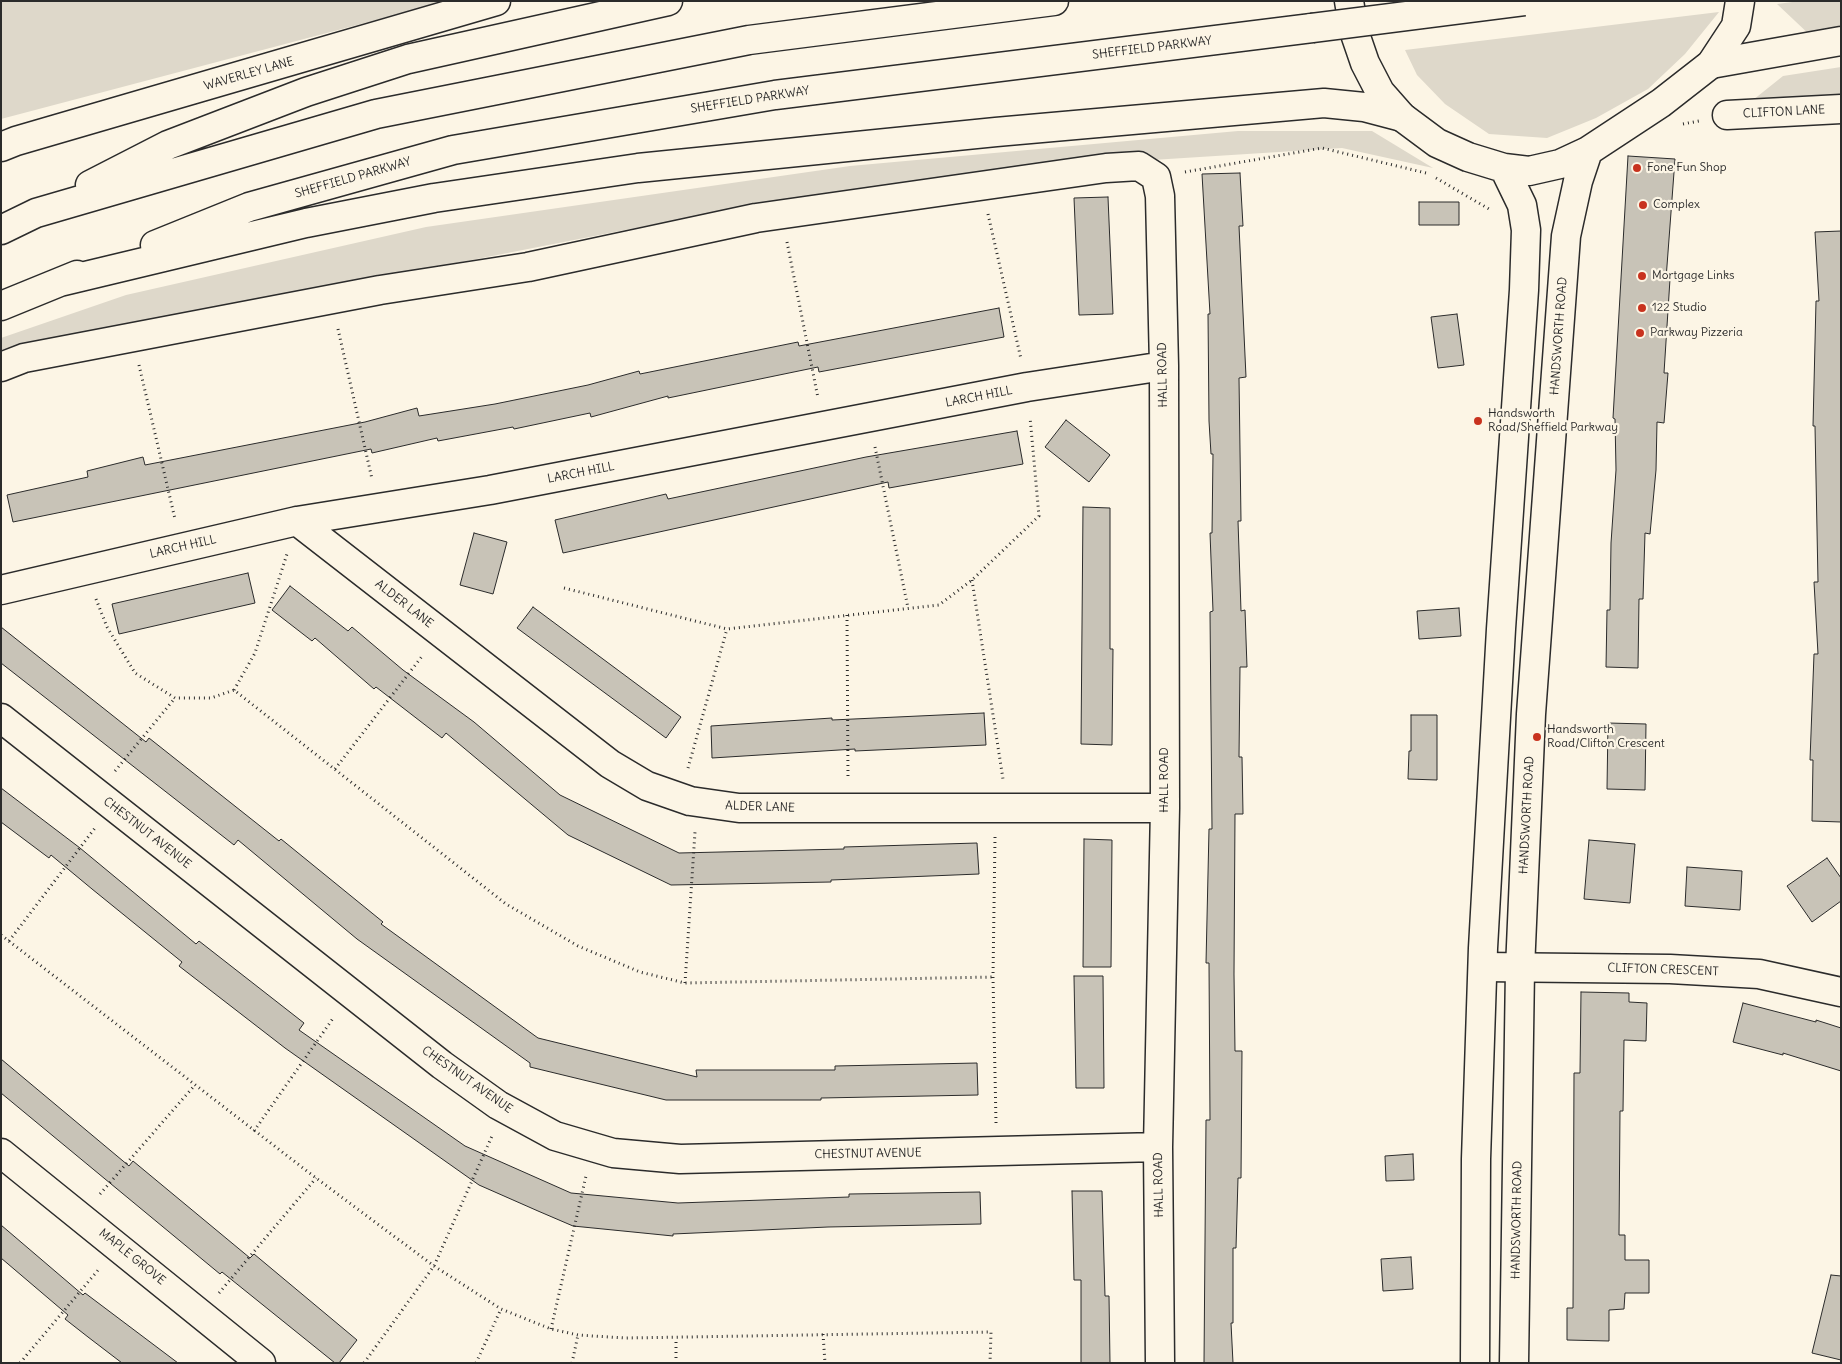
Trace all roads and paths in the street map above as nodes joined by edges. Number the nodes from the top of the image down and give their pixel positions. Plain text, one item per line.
1 (496, 1) edge
2 (668, 1) edge
3 (1054, 1) edge
4 (1349, 1) edge
5 (1524, 1) edge
6 (1740, 1) edge
7 (1841, 41) edge
8 (1711, 64) junction
9 (1841, 109) edge
10 (1727, 115) dead end
11 (1402, 117) junction
12 (1, 147) edge
13 (1588, 151) junction
14 (1504, 168) junction
15 (981, 187) junction
16 (1158, 187) junction
17 (36, 213) junction
18 (781, 214) junction
19 (1, 230) edge
20 (1526, 230) junction
21 (60, 282) junction
22 (331, 299) junction
23 (1, 306) edge
24 (133, 337) junction
25 (1164, 366) junction
26 (1, 367) edge
27 (1027, 387) junction
28 (870, 419) junction
29 (824, 428) junction
30 (378, 507) junction
31 (297, 521) junction
32 (182, 548) junction
33 (86, 570) junction
34 (972, 580) junction
35 (564, 588) dead end
36 (1, 590) edge
37 (908, 608) junction
38 (847, 615) junction
39 (727, 629) junction
40 (441, 633) junction
41 (234, 690) junction
42 (175, 698) junction
43 (1, 718) edge
44 (335, 769) junction
45 (105, 799) junction
46 (689, 800) junction
47 (848, 808) junction
48 (1002, 808) junction
49 (1165, 808) junction
50 (1, 935) edge
51 (9, 941) junction
52 (1483, 967) junction
53 (1520, 968) junction
54 (993, 978) junction
55 (685, 984) junction
56 (1841, 992) edge
57 (351, 994) junction
58 (194, 1086) junction
59 (505, 1109) junction
60 (254, 1131) junction
61 (592, 1146) junction
62 (1158, 1147) junction
63 (996, 1151) junction
64 (1, 1153) edge
65 (316, 1178) junction
66 (81, 1216) junction
67 (118, 1246) junction
68 (434, 1266) junction
69 (501, 1309) junction
70 (202, 1314) junction
71 (551, 1329) junction
72 (823, 1334) junction
73 (578, 1335) junction
74 (676, 1338) junction
75 (20, 1363) edge
76 (261, 1363) edge
77 (364, 1363) edge
78 (476, 1363) edge
79 (572, 1363) edge
80 (676, 1363) edge
81 (825, 1363) edge
82 (990, 1363) edge
83 (1160, 1363) edge
84 (1475, 1363) edge
85 (1514, 1363) edge

1 - 12 main road, WAVERLEY LANE
2 - 17 main road
3 - 17 main road
4 - 11 main road
5 - 21 main road, SHEFFIELD PARKWAY, bridge
6 - 8 main road
7 - 8 main road
8 - 13 main road
9 - 10 main road, CLIFTON LANE
11 - 14 main road
11 - 21 main road
13 - 14 main road
13 - 53 main road, HANDSWORTH ROAD
14 - 20 main road
15 - 16 main road
15 - 18 main road
15 - 27 path
16 - 20 path
16 - 25 main road, HALL ROAD
17 - 19 main road
18 - 22 main road
18 - 29 path
20 - 52 main road
21 - 23 main road, SHEFFIELD PARKWAY
22 - 24 main road
22 - 30 path
24 - 26 main road
24 - 32 path
25 - 27 main road, LARCH HILL
25 - 49 main road, HALL ROAD
27 - 28 main road, LARCH HILL
27 - 34 path
28 - 29 main road, LARCH HILL
28 - 37 path
29 - 30 main road, LARCH HILL
30 - 31 main road, LARCH HILL
31 - 32 main road, LARCH HILL
31 - 40 main road, ALDER LANE
31 - 41 path
32 - 33 main road, LARCH HILL
33 - 36 main road, LARCH HILL
33 - 42 path
34 - 37 path
34 - 48 path
35 - 39 path
37 - 38 path
38 - 39 path
38 - 47 path
39 - 46 path
40 - 44 path
40 - 46 main road, ALDER LANE
41 - 42 path
41 - 44 path
42 - 45 path
43 - 45 main road, CHESTNUT AVENUE
44 - 55 path
45 - 51 path
45 - 57 main road, CHESTNUT AVENUE
46 - 47 main road, ALDER LANE
46 - 55 path
47 - 48 main road, ALDER LANE
48 - 49 main road, ALDER LANE
48 - 54 path
49 - 62 main road, HALL ROAD
50 - 51 path
51 - 58 path
52 - 53 main road, CLIFTON CRESCENT
52 - 84 main road
53 - 56 main road, CLIFTON CRESCENT
53 - 85 main road, HANDSWORTH ROAD
54 - 55 path
54 - 63 path
57 - 59 main road, CHESTNUT AVENUE
57 - 60 path
58 - 60 path
58 - 66 path
59 - 61 main road, CHESTNUT AVENUE
59 - 68 path
60 - 65 path
61 - 63 main road, CHESTNUT AVENUE
61 - 71 path
62 - 63 main road, CHESTNUT AVENUE
62 - 83 main road, HALL ROAD
64 - 66 main road, MAPLE GROVE
65 - 68 path
65 - 70 path
66 - 67 main road, MAPLE GROVE
67 - 70 main road, MAPLE GROVE
67 - 75 path
68 - 69 path
68 - 77 path
69 - 71 path
69 - 78 path
70 - 76 main road, MAPLE GROVE
71 - 73 path
72 - 74 path
72 - 81 path
72 - 82 path
73 - 74 path
73 - 79 path
74 - 80 path

